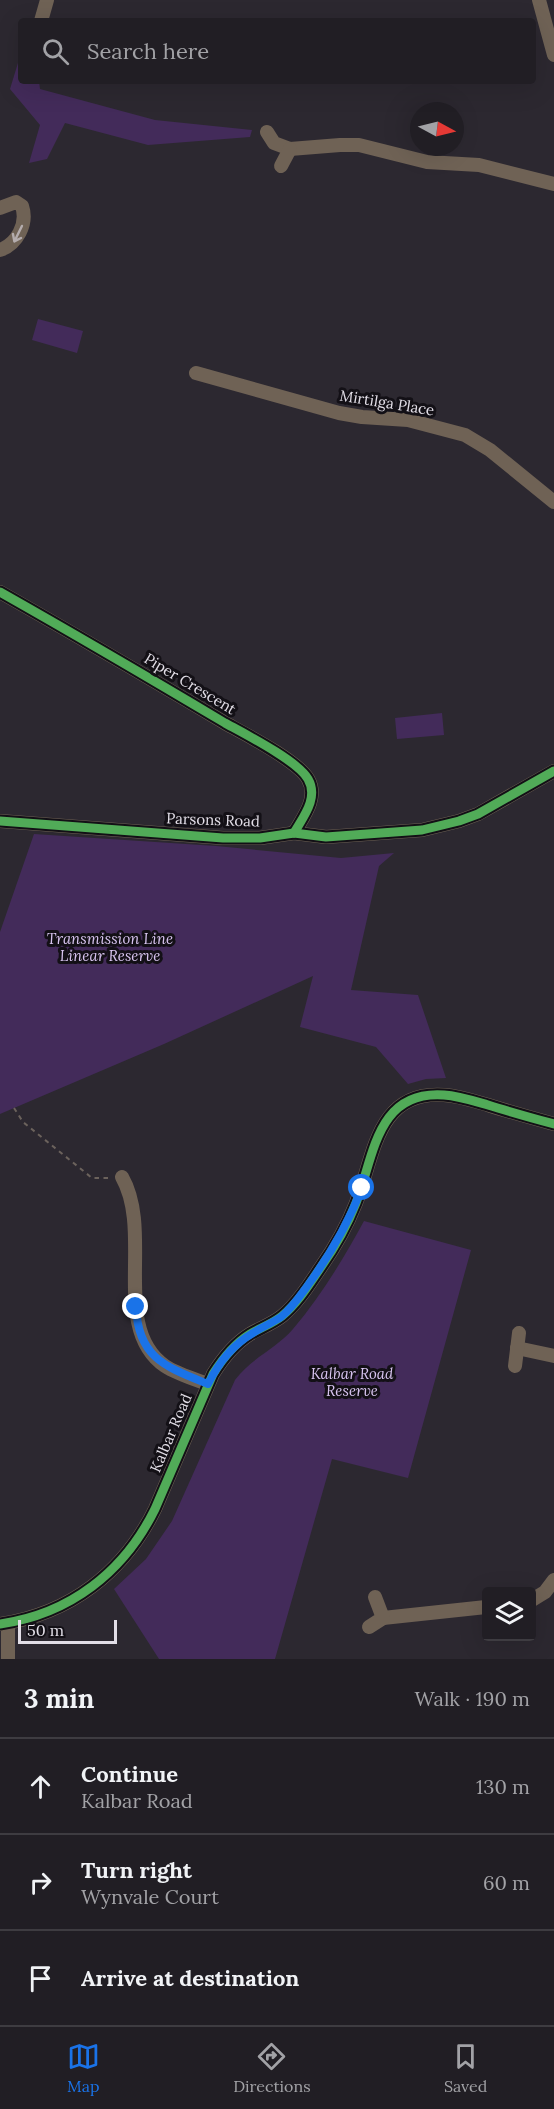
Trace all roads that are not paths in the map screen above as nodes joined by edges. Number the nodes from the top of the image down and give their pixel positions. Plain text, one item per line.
1 (47, 0) edge
2 (539, 0) edge
3 (42, 18) edge
4 (554, 55) edge
5 (267, 132) dead end
6 (290, 149) junction
7 (281, 166) dead end
8 (554, 184) edge
9 (0, 208) edge
10 (0, 250) edge
11 (196, 374) dead end
12 (554, 502) edge
13 (0, 592) edge
14 (554, 771) edge
15 (0, 821) edge
16 (294, 833) junction
17 (554, 1124) edge
18 (122, 1177) road end
19 (519, 1333) dead end
20 (517, 1348) junction
21 (554, 1356) edge
22 (515, 1365) dead end
23 (208, 1384) junction
24 (554, 1580) edge
25 (375, 1597) dead end
26 (536, 1597) edge
27 (482, 1607) edge
28 (383, 1618) junction
29 (4, 1624) edge
30 (369, 1627) dead end
31 (8, 1659) edge

1 - 3 street
2 - 4 street
5 - 6 street
6 - 7 street
6 - 8 street
9 -> 10 street
11 - 12 street, Mirtilga Place
13 - 16 street, Piper Crescent
14 - 16 street, Parsons Road
15 - 16 street, Parsons Road
17 - 23 street, Kalbar Road
18 - 23 street
19 - 20 street
20 - 21 street
20 - 22 street
23 - 29 street, Kalbar Road
24 - 26 street
25 - 28 street
27 - 28 street
28 - 30 street
29 - 31 street

